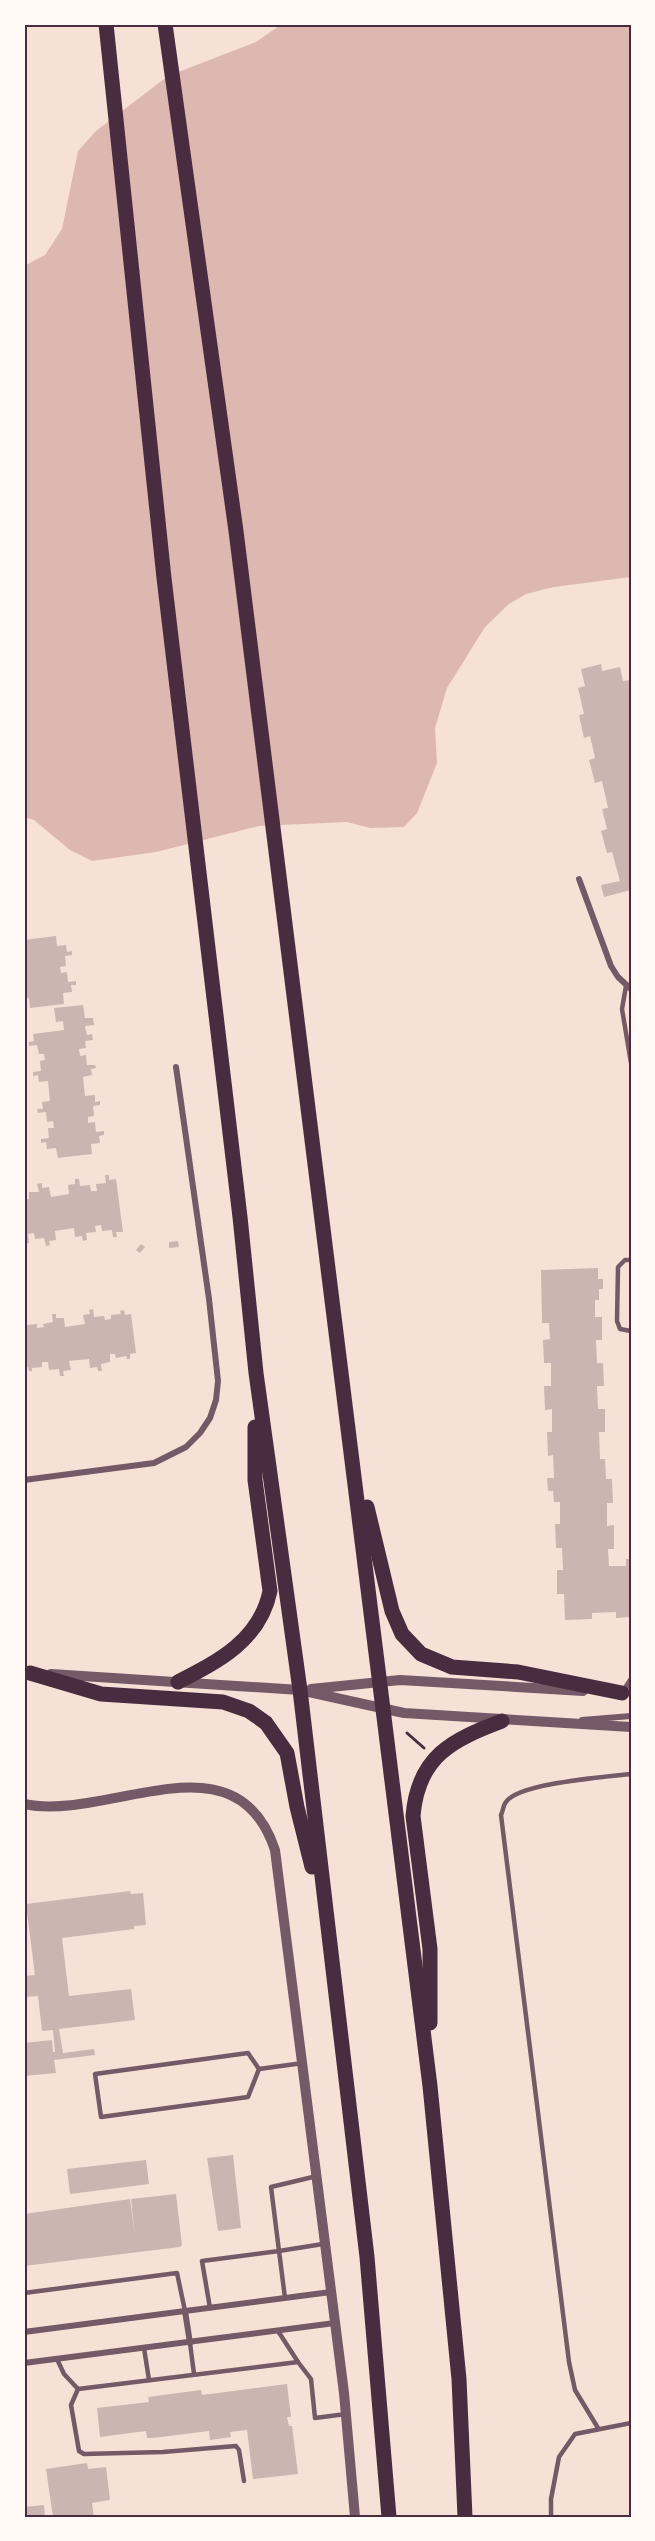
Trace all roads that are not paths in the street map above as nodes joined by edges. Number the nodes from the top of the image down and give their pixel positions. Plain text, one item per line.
1 (106, 24) edge
2 (165, 24) edge
3 (579, 879) dead end
4 (629, 988) edge
5 (631, 1063) edge
6 (176, 1067) dead end
7 (631, 1260) edge
8 (631, 1331) edge
9 (256, 1373) junction
10 (353, 1455) junction
11 (24, 1480) edge
12 (26, 1674) edge
13 (631, 1680) edge
14 (178, 1682) junction
15 (380, 1682) junction
16 (300, 1690) junction
17 (626, 1693) edge
18 (383, 1709) junction
19 (631, 1716) edge
20 (502, 1721) junction
21 (561, 1722) junction
22 (631, 1727) edge
23 (631, 1774) edge
24 (24, 1804) edge
25 (327, 1926) junction
26 (303, 2063) junction
27 (259, 2069) junction
28 (430, 2086) junction
29 (317, 2176) junction
30 (326, 2243) junction
31 (279, 2251) junction
32 (332, 2292) junction
33 (24, 2293) edge
34 (285, 2298) junction
35 (210, 2308) junction
36 (185, 2311) junction
37 (335, 2323) junction
38 (278, 2331) junction
39 (24, 2332) edge
40 (190, 2343) junction
41 (144, 2348) junction
42 (57, 2359) junction
43 (298, 2362) junction
44 (24, 2363) edge
45 (194, 2374) junction
46 (149, 2380) junction
47 (78, 2389) junction
48 (346, 2414) junction
49 (631, 2423) edge
50 (598, 2428) junction
51 (244, 2481) dead end
52 (355, 2517) edge
53 (389, 2517) edge
54 (465, 2517) edge
55 (551, 2517) edge

1 - 9 main road
2 - 10 main road
3 - 4 street
4 - 5 lane
6 - 11 street
7 - 8 lane
9 - 14 main road
9 - 16 main road
10 - 15 main road
10 - 17 main road
12 - 14 street
12 - 25 main road
13 - 17 street
14 - 16 street
15 - 16 street
15 - 17 street
15 - 18 main road
16 - 18 street
16 - 25 main road
18 - 20 street
18 - 28 main road
19 - 21 street
20 - 21 street
20 - 28 main road
21 - 22 street
23 - 50 lane
24 - 26 street
25 - 53 main road
26 - 27 lane
26 - 29 street
27 - 27 lane
28 - 54 main road
29 - 30 street
29 - 31 lane
30 - 31 lane
30 - 32 street
31 - 34 lane
31 - 35 lane
32 - 34 street
32 - 37 street
33 - 36 lane
34 - 35 street
35 - 36 street
36 - 39 street
36 - 40 street
37 - 38 street
37 - 48 street
38 - 40 street
38 - 43 lane
40 - 41 street
40 - 45 lane
41 - 42 street
41 - 46 lane
42 - 44 street
42 - 47 lane
43 - 45 lane
43 - 48 lane
45 - 46 lane
46 - 47 lane
47 - 51 lane
48 - 52 street
49 - 50 lane
50 - 55 lane

